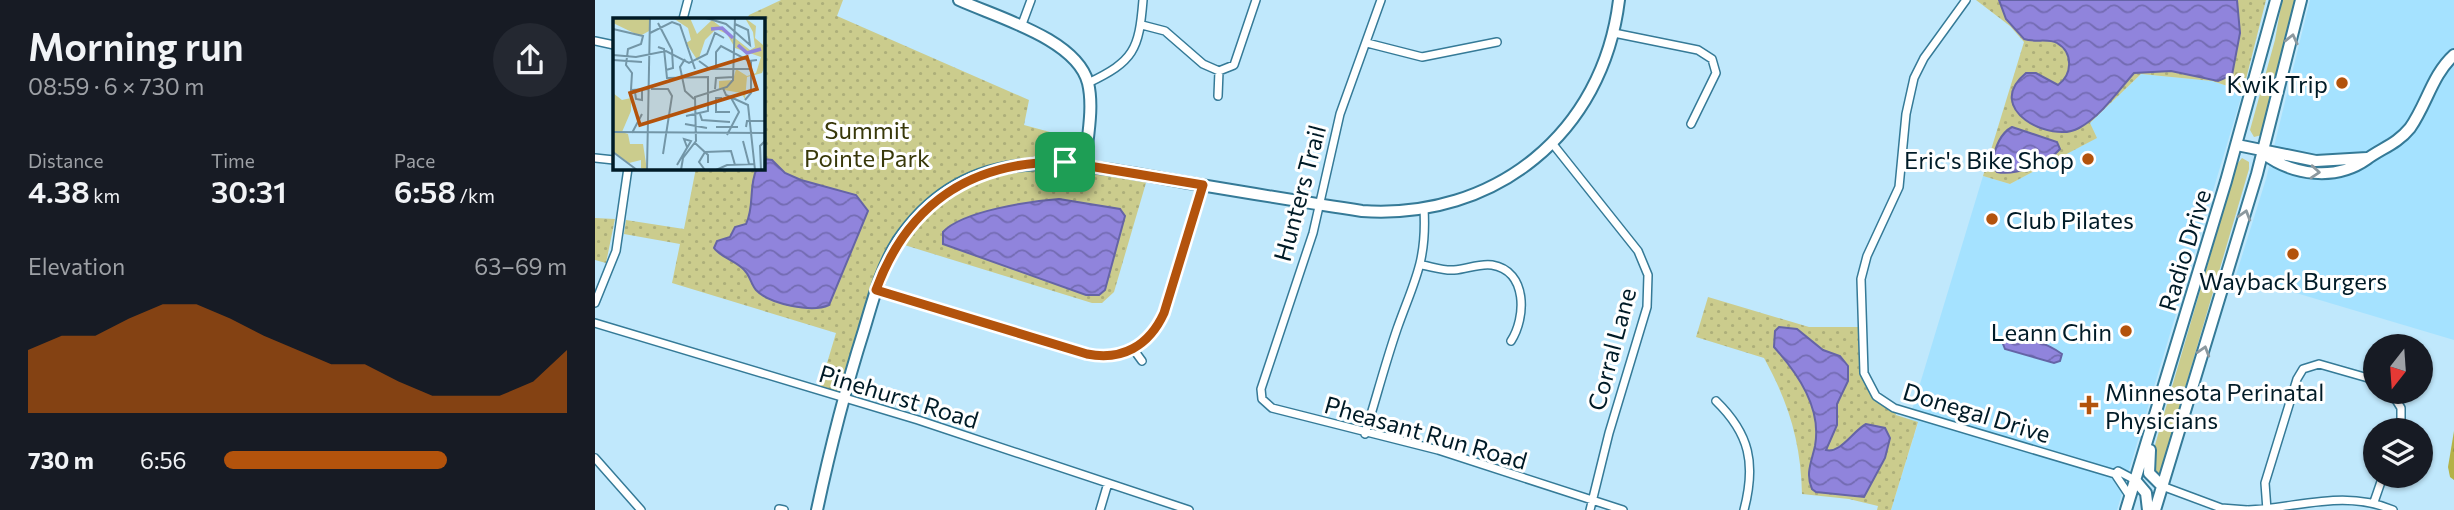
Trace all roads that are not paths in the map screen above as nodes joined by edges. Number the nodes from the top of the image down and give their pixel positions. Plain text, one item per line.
1 (688, 0) edge
2 (959, 0) edge
3 (1031, 0) edge
4 (1143, 0) edge
5 (1256, 0) edge
6 (1381, 0) edge
7 (1619, 0) edge
8 (1966, 0) edge
9 (2276, 0) edge
10 (2301, 0) edge
11 (683, 18) edge
12 (1142, 25) junction
13 (1020, 27) junction
14 (1614, 33) junction
15 (595, 41) edge
16 (1497, 42) dead end
17 (1367, 43) junction
18 (613, 45) edge
19 (2454, 55) edge
20 (1219, 71) junction
21 (1088, 83) junction
22 (1218, 96) dead end
23 (1691, 124) dead end
24 (1552, 143) junction
25 (2237, 145) junction
26 (2263, 153) junction
27 (595, 158) edge
28 (613, 160) edge
29 (1085, 165) junction
30 (628, 170) edge
31 (1203, 185) junction
32 (1319, 204) junction
33 (1424, 209) junction
34 (1422, 265) junction
35 (876, 290) junction
36 (595, 303) edge
37 (595, 323) edge
38 (1511, 341) dead end
39 (1134, 350) junction
40 (1142, 361) dead end
41 (2363, 377) edge
42 (843, 397) junction
43 (1262, 399) joint
44 (1716, 401) dead end
45 (2154, 417) junction
46 (1365, 434) junction
47 (595, 458) edge
48 (2115, 474) junction
49 (2135, 480) junction
50 (1108, 483) junction
51 (2162, 486) junction
52 (2379, 488) edge
53 (2130, 498) junction
54 (1593, 501) junction
55 (2374, 502) junction
56 (641, 510) edge
57 (817, 510) edge
58 (1100, 510) edge
59 (1189, 510) edge
60 (1590, 510) edge
61 (1623, 510) edge
62 (1744, 510) edge
63 (2126, 510) edge
64 (2148, 510) edge
65 (2155, 510) edge
66 (2248, 510) edge
67 (2266, 510) edge
68 (2393, 510) edge

1 - 11 street
2 - 13 street
3 - 13 street
4 - 12 street
5 - 20 street
6 - 17 street, Hunters Trail
7 - 14 street
8 - 48 street, Donegal Drive
9 - 25 street, Radio Drive
26 -> 10 street, Radio Drive
12 - 20 street
12 - 21 street
13 - 21 street
14 - 23 street
14 - 24 street
15 - 18 street
16 - 17 street
17 - 32 street, Hunters Trail
19 - 26 street
20 - 22 street
21 - 29 street
24 - 33 street
24 - 54 street, Corral Lane
25 - 26 street
25 - 45 street, Radio Drive
51 -> 26 street, Radio Drive
27 - 28 street
29 - 31 street
29 - 35 street
30 - 36 street
31 - 32 street
31 - 39 street
32 - 33 street
32 - 43 street, Hunters Trail
33 - 34 street
34 - 38 street
34 - 46 street
35 - 39 street
35 - 42 street
37 - 42 street, Pinehurst Road
39 - 40 street
41 - 67 street
42 - 50 street, Pinehurst Road
42 - 57 street
43 - 46 street, Pheasant Run Road
44 - 62 street
45 - 49 street, Radio Drive
45 - 51 street
46 - 54 street, Pheasant Run Road
47 - 56 street
48 - 49 street, Donegal Drive
48 - 53 street
49 - 53 street, Radio Drive
49 - 64 street
50 - 58 street
50 - 59 street, Pinehurst Road
51 - 65 street, Radio Drive
51 - 66 street
52 - 55 street
53 - 63 street, Radio Drive
54 - 60 street, Corral Lane
54 - 61 street, Pheasant Run Road
55 - 67 street
55 - 68 street
66 - 67 street

